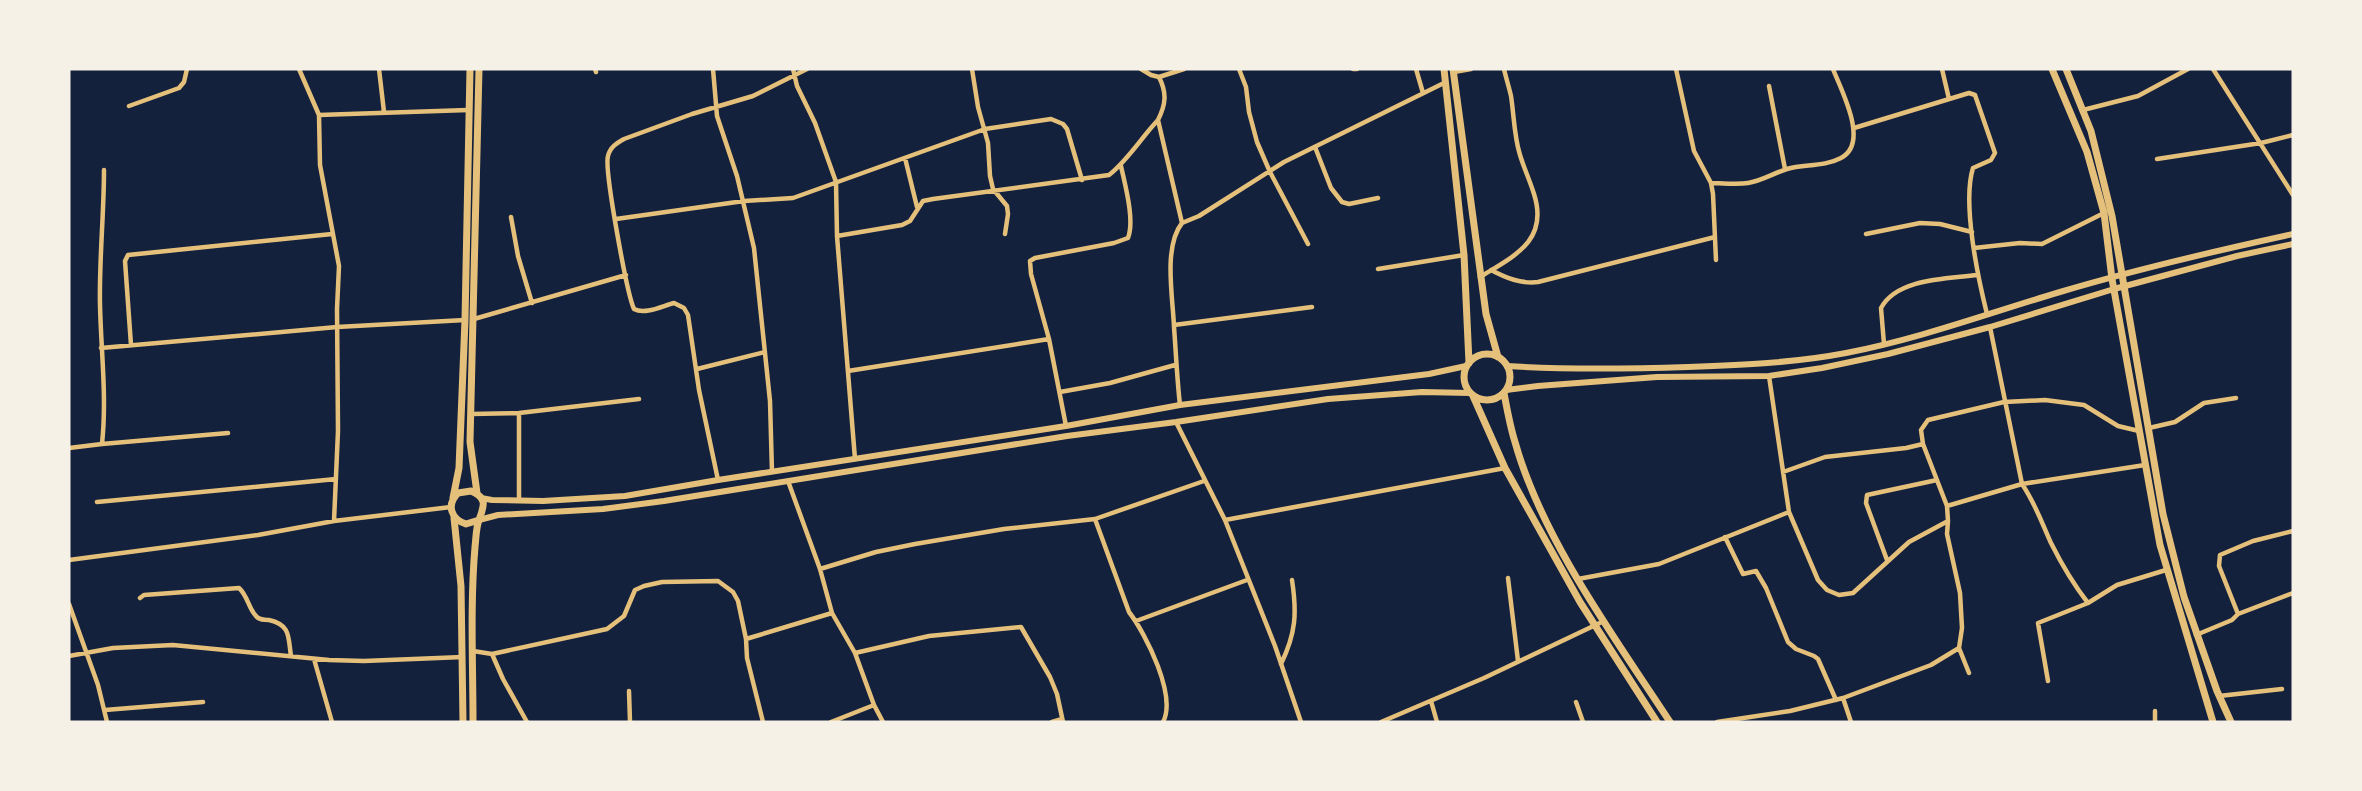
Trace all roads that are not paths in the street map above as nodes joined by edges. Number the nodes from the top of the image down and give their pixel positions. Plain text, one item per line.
1 (187, 69) edge
2 (299, 69) edge
3 (379, 69) edge
4 (470, 69) edge
5 (479, 69) edge
6 (713, 69) edge
7 (807, 69) edge
8 (972, 69) edge
9 (1141, 69) edge
10 (1185, 69) edge
11 (1239, 69) edge
12 (1416, 69) edge
13 (1444, 69) edge
14 (1471, 69) edge
15 (1504, 69) edge
16 (1676, 69) edge
17 (1833, 69) edge
18 (1942, 69) edge
19 (2052, 69) edge
20 (2066, 69) edge
21 (2188, 69) edge
22 (2213, 69) edge
23 (1454, 70) edge
24 (793, 72) edge
25 (1159, 77) junction
26 (1446, 82) junction
27 (1769, 86) dead end
28 (1423, 93) junction
29 (1949, 99) junction
30 (129, 106) dead end
31 (717, 106) junction
32 (468, 110) junction
33 (2084, 110) junction
34 (384, 112) junction
35 (319, 115) junction
36 (1158, 120) junction
37 (1854, 128) junction
38 (985, 129) junction
39 (2293, 135) edge
40 (2261, 143) junction
41 (1315, 147) junction
42 (905, 158) junction
43 (2157, 159) dead end
44 (1121, 166) junction
45 (104, 170) dead end
46 (1785, 170) junction
47 (1270, 172) junction
48 (1082, 180) junction
49 (836, 182) junction
50 (1711, 183) junction
51 (993, 189) junction
52 (2293, 195) edge
53 (1378, 198) dead end
54 (744, 201) junction
55 (917, 207) junction
56 (2104, 213) junction
57 (512, 217) dead end
58 (616, 219) junction
59 (1182, 223) junction
60 (1972, 232) junction
61 (332, 234) junction
62 (1005, 234) dead end
63 (1866, 234) dead end
64 (2293, 234) edge
65 (837, 236) junction
66 (1715, 237) junction
67 (1308, 244) dead end
68 (2293, 244) edge
69 (1974, 248) junction
70 (1464, 255) junction
71 (1716, 260) dead end
72 (1378, 269) dead end
73 (1491, 270) junction
74 (626, 275) junction
75 (1977, 275) junction
76 (2123, 276) junction
77 (1480, 277) junction
78 (2112, 279) junction
79 (2126, 286) junction
80 (2114, 289) junction
81 (532, 303) junction
82 (1312, 306) dead end
83 (1987, 314) junction
84 (474, 319) junction
85 (465, 320) junction
86 (1174, 325) junction
87 (337, 327) junction
88 (1990, 327) junction
89 (1049, 339) junction
90 (1884, 344) junction
91 (131, 345) junction
92 (101, 348) junction
93 (765, 352) junction
94 (1498, 357) junction
95 (1468, 364) junction
96 (1175, 365) junction
97 (1507, 366) junction
98 (697, 369) junction
99 (848, 371) junction
100 (1769, 376) junction
101 (1060, 392) junction
102 (1505, 392) junction
103 (1471, 395) junction
104 (2236, 398) dead end
105 (639, 399) dead end
106 (2004, 402) junction
107 (1180, 405) junction
108 (519, 413) junction
109 (471, 414) junction
110 (1176, 422) junction
111 (1066, 426) junction
112 (2149, 428) junction
113 (2139, 431) junction
114 (228, 433) dead end
115 (102, 444) junction
116 (1923, 444) junction
117 (69, 448) edge
118 (855, 459) junction
119 (2145, 465) junction
120 (1505, 468) junction
121 (772, 472) junction
122 (1783, 472) junction
123 (336, 479) junction
124 (718, 480) junction
125 (1937, 480) junction
126 (788, 481) junction
127 (1204, 481) junction
128 (2022, 484) junction
129 (479, 496) junction
130 (453, 498) junction
131 (519, 500) junction
132 (97, 502) dead end
133 (1947, 506) junction
134 (451, 507) junction
135 (1789, 512) junction
136 (454, 518) junction
137 (1095, 519) junction
138 (479, 520) junction
139 (1225, 520) junction
140 (334, 521) junction
141 (1948, 521) junction
142 (2293, 531) edge
143 (1725, 537) junction
144 (69, 560) edge
145 (1887, 560) junction
146 (820, 569) junction
147 (2166, 570) junction
148 (1508, 578) dead end
149 (1247, 579) junction
150 (1578, 579) junction
151 (1292, 580) dead end
152 (2293, 593) edge
153 (140, 598) dead end
154 (2088, 603) junction
155 (69, 604) edge
156 (832, 613) junction
157 (2238, 614) junction
158 (1136, 621) junction
159 (1604, 621) junction
160 (1596, 626) junction
161 (2196, 635) junction
162 (746, 639) junction
163 (1959, 648) junction
164 (473, 651) junction
165 (87, 653) junction
166 (855, 653) junction
167 (492, 654) junction
168 (69, 656) edge
169 (291, 656) junction
170 (463, 657) junction
171 (314, 659) junction
172 (1518, 661) junction
173 (1281, 664) junction
174 (1969, 673) dead end
175 (2048, 681) dead end
176 (2282, 689) dead end
177 (629, 690) dead end
178 (2219, 696) junction
179 (1843, 698) junction
180 (1836, 700) junction
181 (1431, 701) junction
182 (203, 702) dead end
183 (1576, 702) dead end
184 (874, 705) junction
185 (105, 710) junction
186 (2156, 711) dead end
187 (1062, 721) edge
188 (107, 722) edge
189 (332, 722) edge
190 (462, 722) edge
191 (473, 722) edge
192 (527, 722) edge
193 (630, 722) edge
194 (763, 722) edge
195 (831, 722) edge
196 (883, 722) edge
197 (1052, 722) edge
198 (1163, 722) edge
199 (1301, 722) edge
200 (1381, 722) edge
201 (1437, 722) edge
202 (1583, 722) edge
203 (1655, 722) edge
204 (1670, 722) edge
205 (1717, 722) edge
206 (1851, 722) edge
207 (2155, 722) edge
208 (2213, 722) edge
209 (2231, 722) edge

1 - 30 street
2 - 35 street
3 - 34 street
4 - 32 main road
5 - 84 main road
6 - 31 street
7 - 24 street
8 - 38 street
9 - 25 street
10 - 25 street
11 - 47 street
12 - 28 street
13 - 26 main road
14 - 23 street
15 - 73 street
16 - 50 street
17 - 37 street
18 - 29 street
19 - 56 main road
20 - 33 main road
21 - 33 street
22 - 40 street
23 - 77 main road
24 - 31 street
24 - 49 street
25 - 36 street
26 - 28 street
26 - 70 main road
27 - 46 street
28 - 41 street
29 - 37 street
29 - 60 street
31 - 54 street
31 - 58 street
32 - 34 street
32 - 85 main road
33 - 76 main road
34 - 35 street
35 - 61 street
36 - 44 street
36 - 59 street
37 - 46 street
38 - 42 street
38 - 48 street
38 - 51 street
39 - 40 street
40 - 43 street
40 - 52 street
41 - 47 street
41 - 53 street
42 - 49 street
42 - 55 street
44 - 48 street
44 - 89 street
45 - 92 street
46 - 50 street
47 - 59 street
47 - 67 street
48 - 51 street
49 - 54 street
49 - 65 street
50 - 66 street
51 - 55 street
51 - 62 street
54 - 58 street
54 - 93 street
55 - 65 street
56 - 69 street
56 - 78 main road
57 - 81 street
58 - 74 street
59 - 86 street
60 - 63 street
60 - 69 street
61 - 87 street
61 - 91 street
64 - 76 street
65 - 99 street
66 - 71 street
66 - 73 street
68 - 79 street
69 - 75 street
70 - 72 street
70 - 95 main road
73 - 77 street
74 - 81 street
74 - 98 street
75 - 83 street
75 - 90 street
76 - 78 street
76 - 79 main road
77 - 94 main road
78 - 80 main road
78 - 83 street
79 - 80 street
79 - 112 main road
80 - 88 street
80 - 113 main road
81 - 84 street
82 - 86 street
83 - 90 street
84 - 109 main road
85 - 87 street
85 - 130 main road
86 - 96 street
87 - 91 street
87 - 123 street
88 - 100 street
88 - 106 street
89 - 99 street
89 - 101 street
90 - 97 street
91 - 92 street
92 - 115 street
93 - 98 street
93 - 121 street
94 - 95 main road
94 - 97 main road
95 - 103 main road
95 - 107 street
96 - 101 street
96 - 107 street
97 - 102 main road
98 - 124 street
99 - 118 street
100 - 102 street
100 - 122 street
101 - 111 street
102 - 103 main road
102 - 150 main road
103 - 110 street
103 - 120 main road
104 - 112 street
105 - 108 street
106 - 113 street
106 - 116 street
106 - 128 street
107 - 111 street
108 - 109 street
108 - 131 street
109 - 129 main road
110 - 126 street
110 - 127 street
111 - 118 street
112 - 161 main road
113 - 119 main road
114 - 115 street
115 - 117 street
116 - 122 street
116 - 125 street
118 - 121 street
119 - 128 street
119 - 147 main road
120 - 139 street
120 - 160 main road
121 - 124 street
122 - 135 street
123 - 132 street
123 - 140 street
124 - 131 street
125 - 133 street
125 - 145 street
126 - 138 street
126 - 146 street
127 - 137 street
127 - 139 street
128 - 133 street
128 - 154 street
129 - 130 main road
129 - 131 street
129 - 138 main road
130 - 134 main road
133 - 141 street
134 - 136 main road
134 - 140 street
135 - 143 street
135 - 145 street
136 - 138 main road
136 - 170 main road
137 - 146 street
137 - 158 street
138 - 164 main road
139 - 149 street
140 - 144 street
141 - 145 street
141 - 163 street
142 - 157 street
143 - 150 street
143 - 180 street
146 - 156 street
147 - 154 street
147 - 208 main road
148 - 172 street
149 - 158 street
149 - 173 street
150 - 159 main road
151 - 173 street
152 - 157 street
153 - 169 street
154 - 175 street
155 - 165 street
156 - 162 street
156 - 166 street
157 - 161 street
158 - 198 street
159 - 160 street
159 - 204 main road
160 - 172 street
160 - 203 main road
161 - 178 main road
162 - 167 street
162 - 194 street
163 - 174 street
163 - 179 street
164 - 167 street
164 - 191 main road
165 - 168 street
165 - 169 street
165 - 185 street
166 - 184 street
166 - 187 street
167 - 192 street
169 - 171 street
170 - 171 street
170 - 190 main road
171 - 189 street
172 - 181 street
173 - 199 street
176 - 178 street
177 - 193 street
178 - 209 main road
179 - 180 street
179 - 206 street
180 - 205 street
181 - 200 street
181 - 201 street
182 - 185 street
183 - 202 street
184 - 195 street
184 - 196 street
185 - 188 street
186 - 207 street
187 - 197 street

